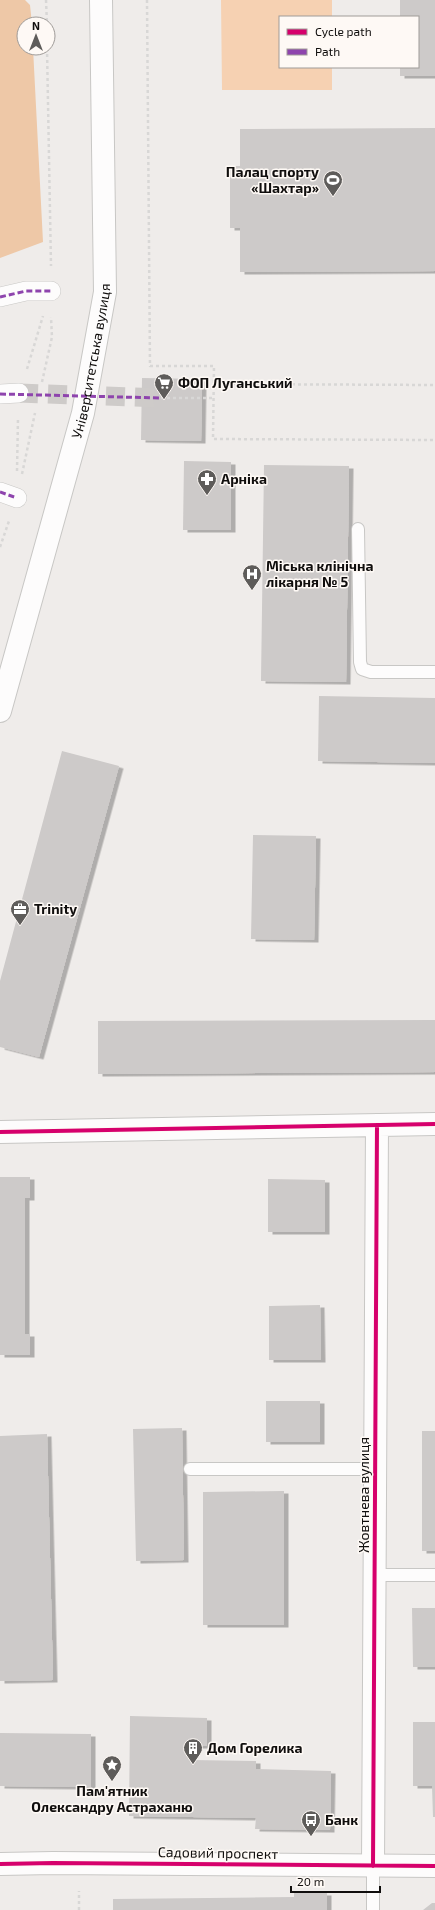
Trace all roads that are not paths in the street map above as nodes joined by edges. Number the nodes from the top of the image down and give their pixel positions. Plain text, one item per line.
1 (101, 0) edge
2 (51, 291) dead end
3 (0, 297) edge
4 (19, 393) tunnel mouth
5 (0, 394) edge
6 (358, 529) dead end
7 (435, 672) edge
8 (0, 711) edge
9 (435, 1124) edge
10 (377, 1125) junction
11 (0, 1132) edge
12 (190, 1469) dead end
13 (376, 1469) junction
14 (375, 1575) junction
15 (435, 1575) edge
16 (0, 1864) edge
17 (373, 1866) junction
18 (435, 1866) edge
19 (373, 1910) edge

1 - 8 street, Університетська вулиця
2 - 3 street
4 - 5 street
6 - 7 lane
9 - 10 street
10 - 11 street
10 - 13 street, Жовтнева вулиця
12 - 13 lane
13 - 14 street, Жовтнева вулиця
14 - 15 lane
14 - 17 street, Жовтнева вулиця
16 - 17 street, Садовий проспект
17 - 18 street, Садовий проспект
17 - 19 lane

